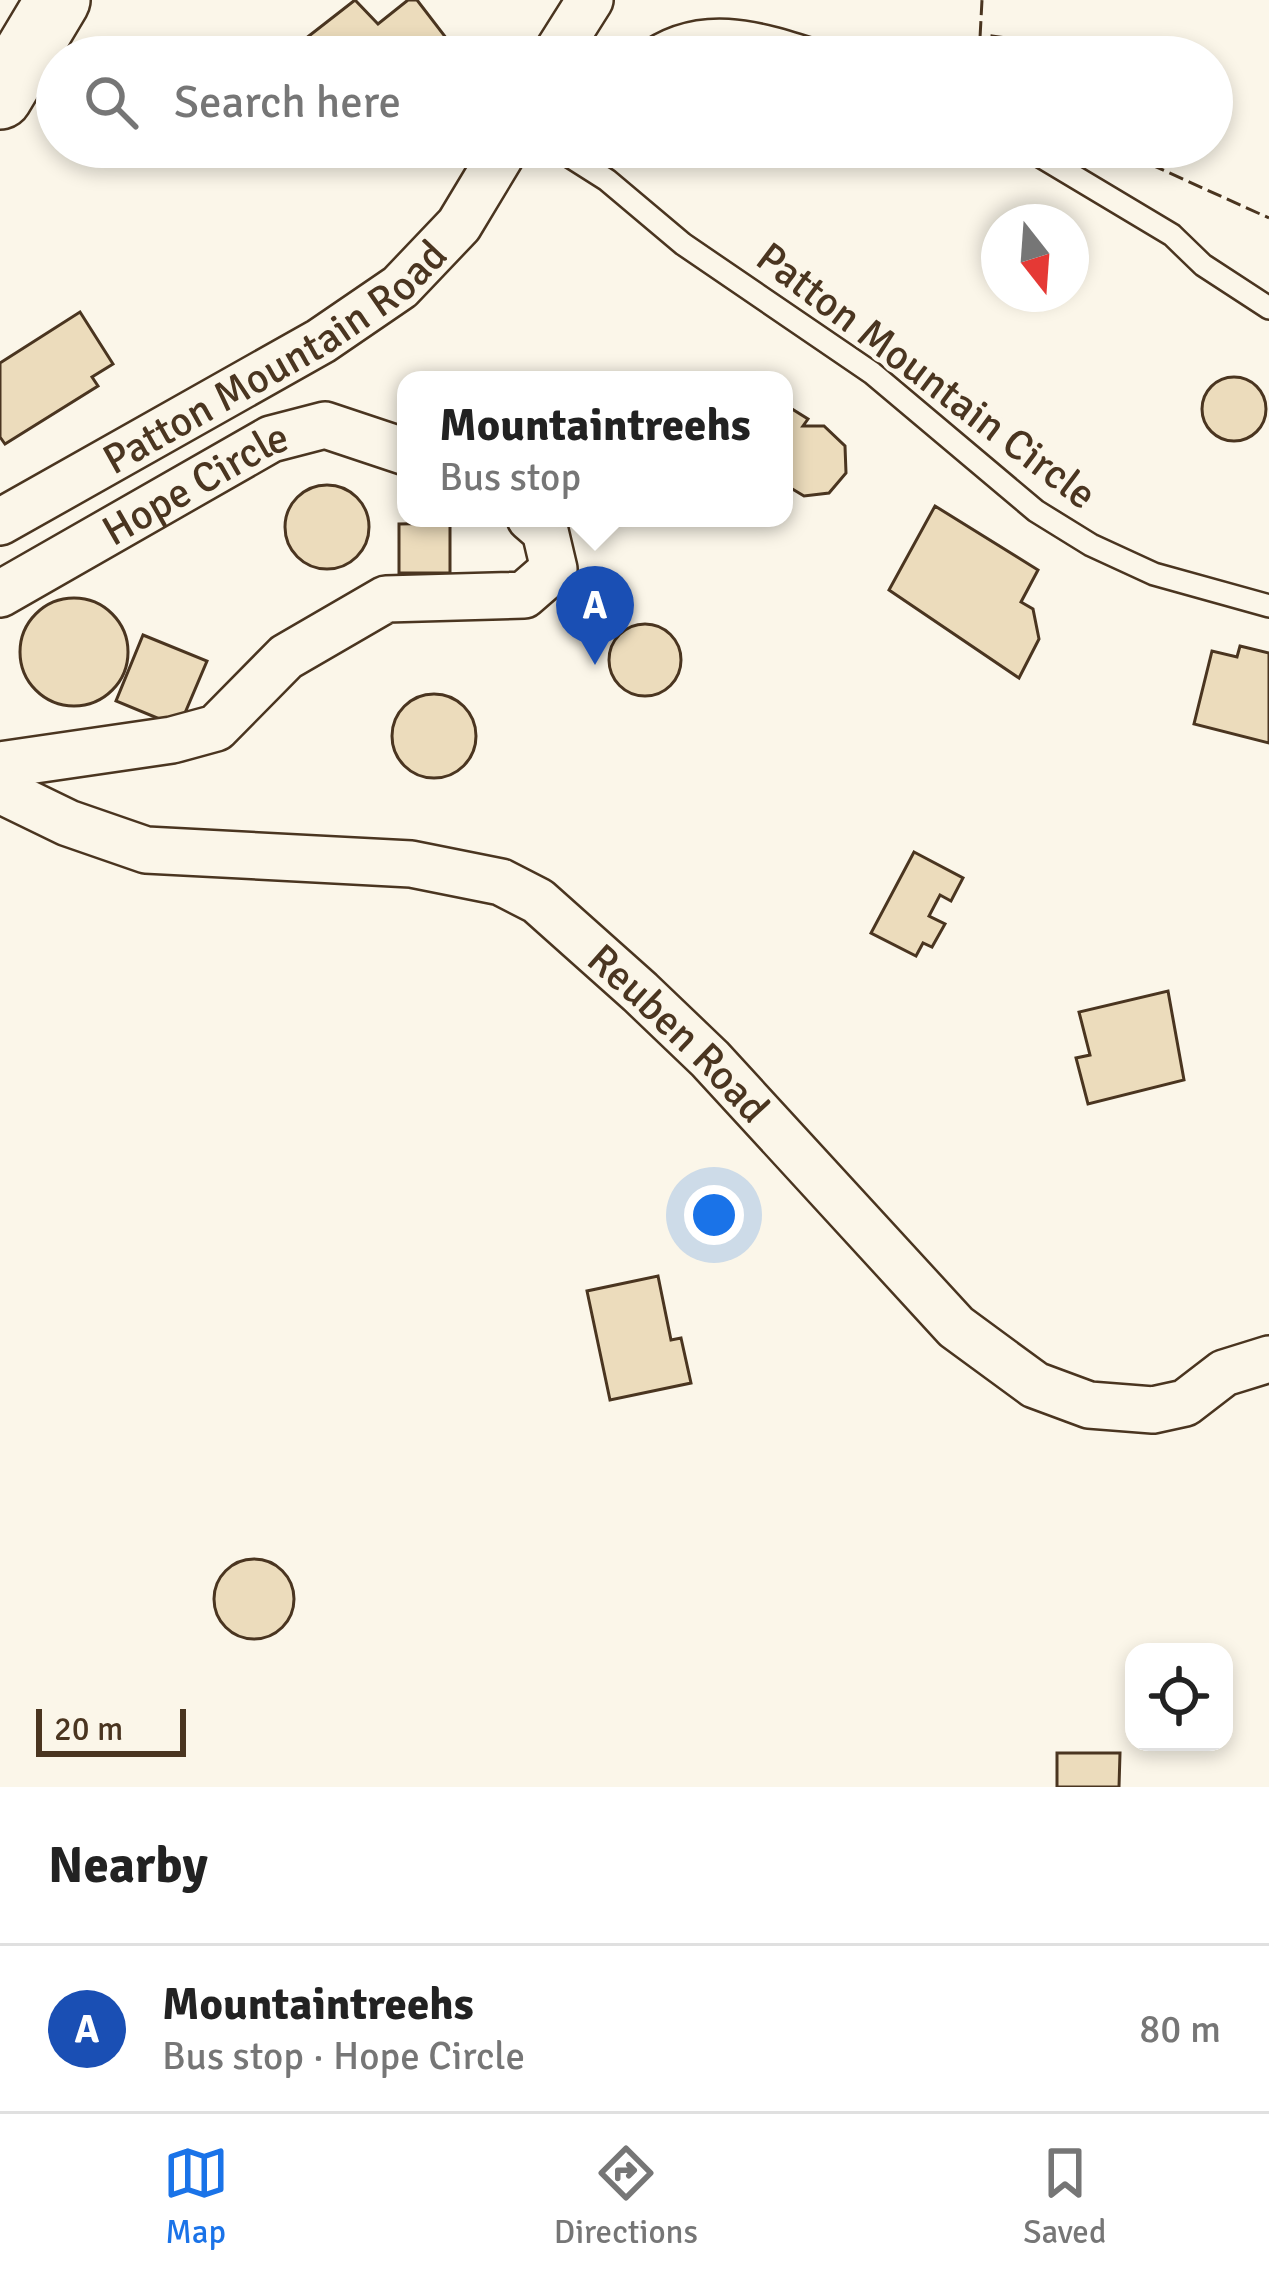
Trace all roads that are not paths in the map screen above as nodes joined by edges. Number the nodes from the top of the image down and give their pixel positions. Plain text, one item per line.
1 (58, 0) edge
2 (590, 0) edge
3 (36, 36) edge
4 (567, 36) edge
5 (681, 36) edge
6 (759, 36) edge
7 (36, 37) edge
8 (0, 97) edge
9 (493, 168) edge
10 (591, 168) edge
11 (1059, 168) edge
12 (1269, 308) edge
13 (397, 449) edge
14 (0, 522) edge
15 (540, 527) edge
16 (0, 594) edge
17 (1269, 606) edge
18 (0, 765) edge
19 (0, 790) edge
20 (1269, 1359) edge

1 - 3 main road
2 - 4 street
5 - 6 lane
7 - 8 main road
9 - 14 street, Patton Mountain Road
10 - 17 lane, Patton Mountain Circle
11 - 12 lane
13 - 16 street, Hope Circle
15 - 18 street
19 - 20 street, Reuben Road

